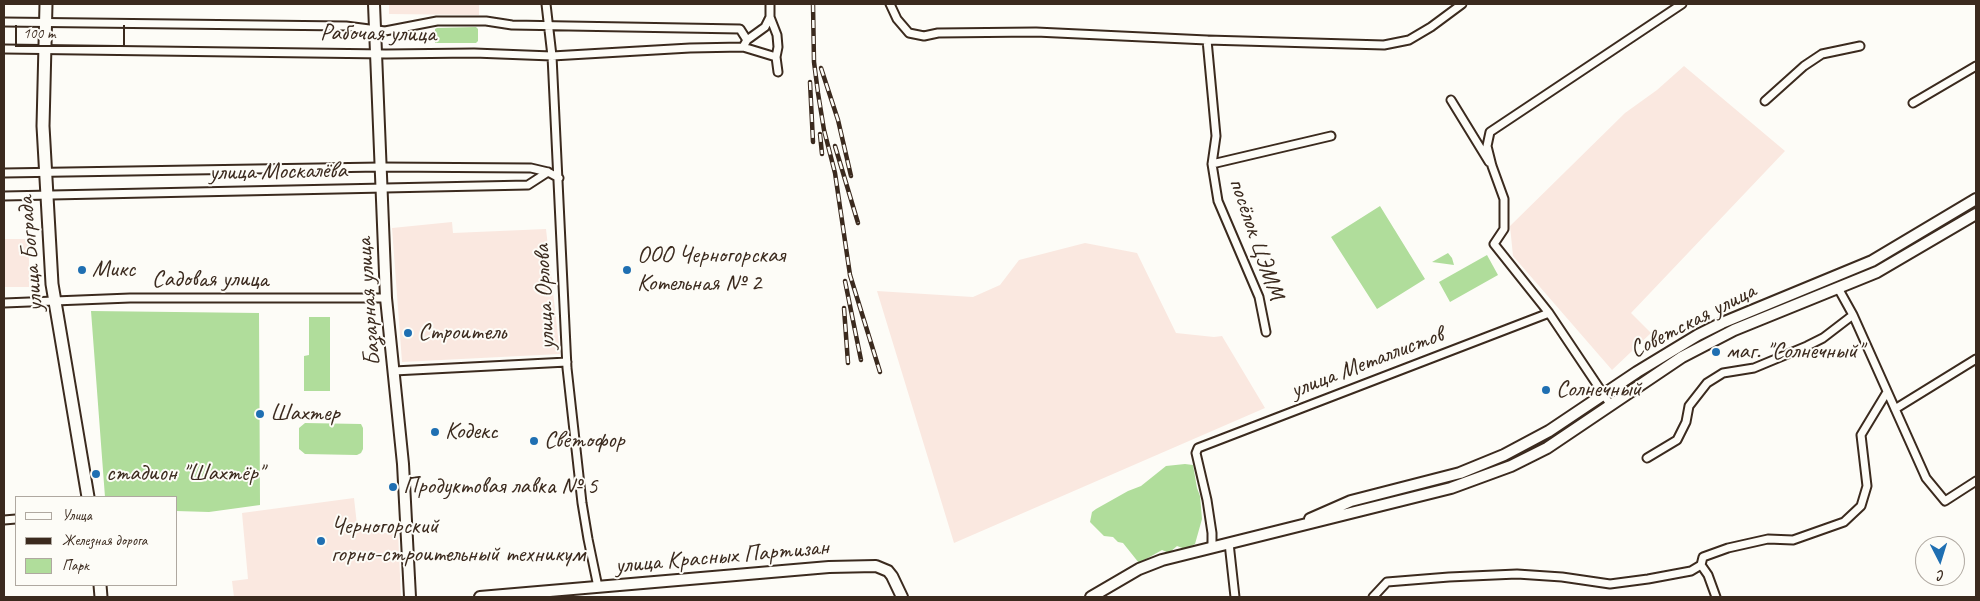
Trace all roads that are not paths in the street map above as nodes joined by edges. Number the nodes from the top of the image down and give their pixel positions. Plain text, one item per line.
1 (46, 4) edge
2 (374, 4) edge
3 (546, 4) edge
4 (770, 4) edge
5 (890, 4) edge
6 (1462, 4) edge
7 (1682, 4) edge
8 (770, 17) junction
9 (4, 22) edge
10 (47, 23) junction
11 (547, 25) junction
12 (375, 30) junction
13 (747, 40) junction
14 (1207, 40) junction
15 (1860, 46) dead end
16 (743, 47) junction
17 (4, 49) edge
18 (46, 49) junction
19 (377, 52) junction
20 (552, 56) junction
21 (776, 57) junction
22 (1976, 66) edge
23 (778, 72) dead end
24 (1451, 100) dead end
25 (1764, 101) dead end
26 (1912, 103) dead end
27 (1331, 136) dead end
28 (1212, 164) junction
29 (1492, 166) junction
30 (381, 167) junction
31 (45, 172) junction
32 (548, 172) junction
33 (4, 173) edge
34 (559, 178) junction
35 (382, 190) junction
36 (47, 194) junction
37 (4, 196) edge
38 (1976, 199) edge
39 (1976, 214) edge
40 (1838, 288) junction
41 (386, 298) junction
42 (55, 300) junction
43 (4, 302) edge
44 (1549, 313) junction
45 (1853, 315) junction
46 (1266, 332) dead end
47 (1976, 359) edge
48 (567, 362) junction
49 (394, 371) junction
50 (1887, 392) junction
51 (1604, 394) junction
52 (1610, 404) junction
53 (1895, 409) junction
54 (1569, 418) junction
55 (1576, 428) junction
56 (1647, 458) dead end
57 (1976, 481) edge
58 (88, 496) edge
59 (1289, 528) junction
60 (1229, 543) junction
61 (1212, 547) junction
62 (1701, 565) junction
63 (598, 587) junction
64 (410, 597) edge
65 (480, 597) edge
66 (902, 597) edge
67 (1091, 597) edge
68 (1235, 597) edge
69 (1373, 597) edge
70 (1716, 597) edge

1 - 10 main road, улица Бограда
2 - 12 main road, Базарная улица
3 - 11 street, улица Орлова
4 - 8 street
5 - 14 street
6 - 14 street
7 - 29 street
8 - 13 street
8 - 21 street
9 - 10 street, Рабочая улица
10 - 12 street, Рабочая улица
10 - 18 main road, улица Бограда
11 - 12 street, Рабочая улица
11 - 13 street, Рабочая улица
11 - 20 street, улица Орлова
12 - 19 main road, Базарная улица
13 - 16 street
14 - 28 street, посёлок ЦЭММ
15 - 25 street
16 - 20 street, Рабочая улица
16 - 21 street, Рабочая улица
17 - 18 street, Рабочая улица
18 - 19 street, Рабочая улица
18 - 31 main road, улица Бограда
19 - 20 street, Рабочая улица
19 - 30 main road, Базарная улица
20 - 34 street, улица Орлова
21 - 23 street
22 - 26 street
24 - 29 street
27 - 28 street
28 - 46 street, посёлок ЦЭММ
29 - 44 street
30 - 31 street, улица Москалёва
30 - 32 street, улица Москалёва
30 - 35 main road, Базарная улица
31 - 33 street, улица Москалёва
31 - 36 main road, улица Бограда
32 - 34 street, улица Москалёва
32 - 35 street, улица Москалёва
34 - 48 street, улица Орлова
35 - 36 street, улица Москалёва
35 - 41 main road, Базарная улица
36 - 37 street, улица Москалёва
36 - 42 main road, улица Бограда
38 - 51 main road, Советская улица
39 - 40 main road, Советская улица
40 - 45 street
40 - 52 main road, Советская улица
41 - 42 street, Садовая улица
41 - 49 main road, Базарная улица
42 - 43 street, Садовая улица
42 - 58 main road, улица Бограда
44 - 51 street
44 - 61 street, улица Металлистов
45 - 50 street
45 - 56 street
47 - 53 street
48 - 49 street
48 - 63 street, улица Орлова
49 - 64 main road, Базарная улица
50 - 53 street
50 - 62 street
51 - 52 street
51 - 54 main road, Советская улица
52 - 55 main road, Советская улица
53 - 57 street
54 - 55 main road
54 - 59 main road, Советская улица
55 - 59 main road, Советская улица
59 - 60 main road, Советская улица
60 - 61 main road, Советская улица
60 - 68 street
61 - 67 main road, Советская улица
62 - 69 street
62 - 70 street
63 - 65 main road, улица Красных Партизан
63 - 66 main road, улица Красных Партизан

